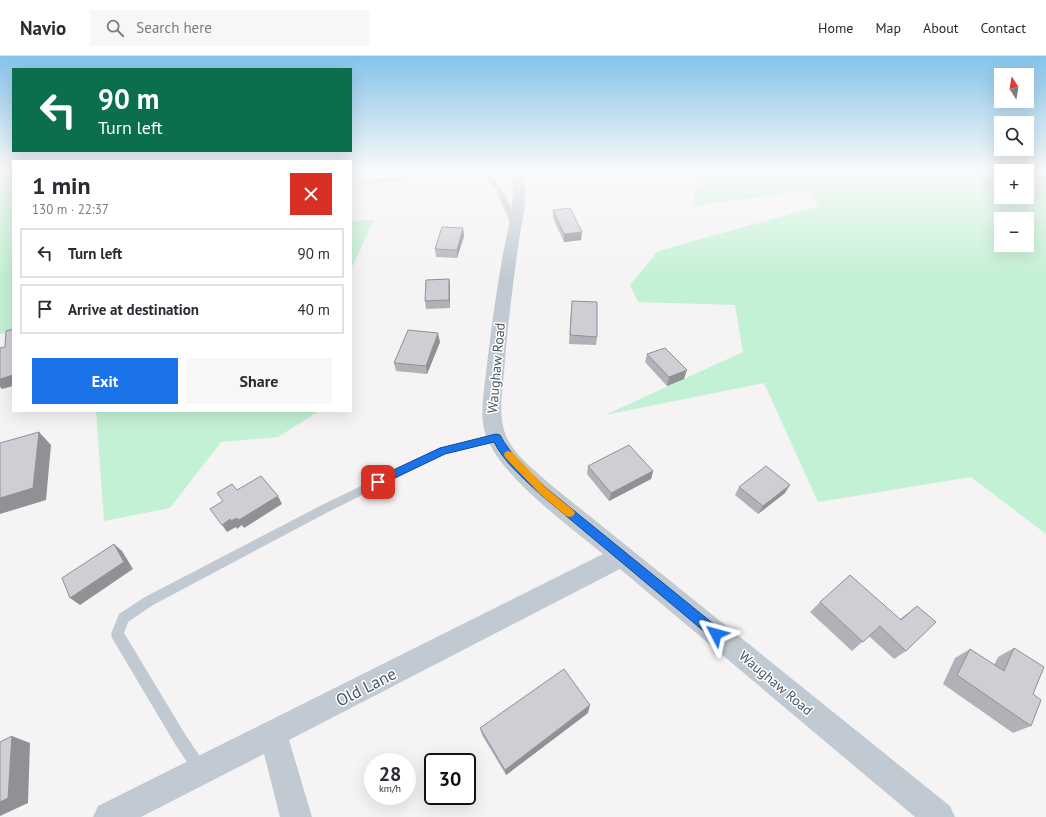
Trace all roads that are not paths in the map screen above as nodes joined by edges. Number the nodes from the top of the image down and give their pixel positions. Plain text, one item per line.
1 (508, 208) edge
2 (519, 208) edge
3 (515, 227) junction
4 (496, 438) junction
5 (622, 556) junction
6 (273, 735) junction
7 (201, 771) junction
8 (109, 817) edge
9 (296, 817) edge
10 (939, 817) edge

1 - 3 lane
2 - 3 street, Waughaw Road
3 - 4 street, Waughaw Road
4 - 5 street, Waughaw Road
4 - 7 lane
5 - 6 street, Old Lane
5 - 10 street, Waughaw Road
6 - 7 street, Old Lane
6 - 9 street
7 - 8 street, Old Lane

